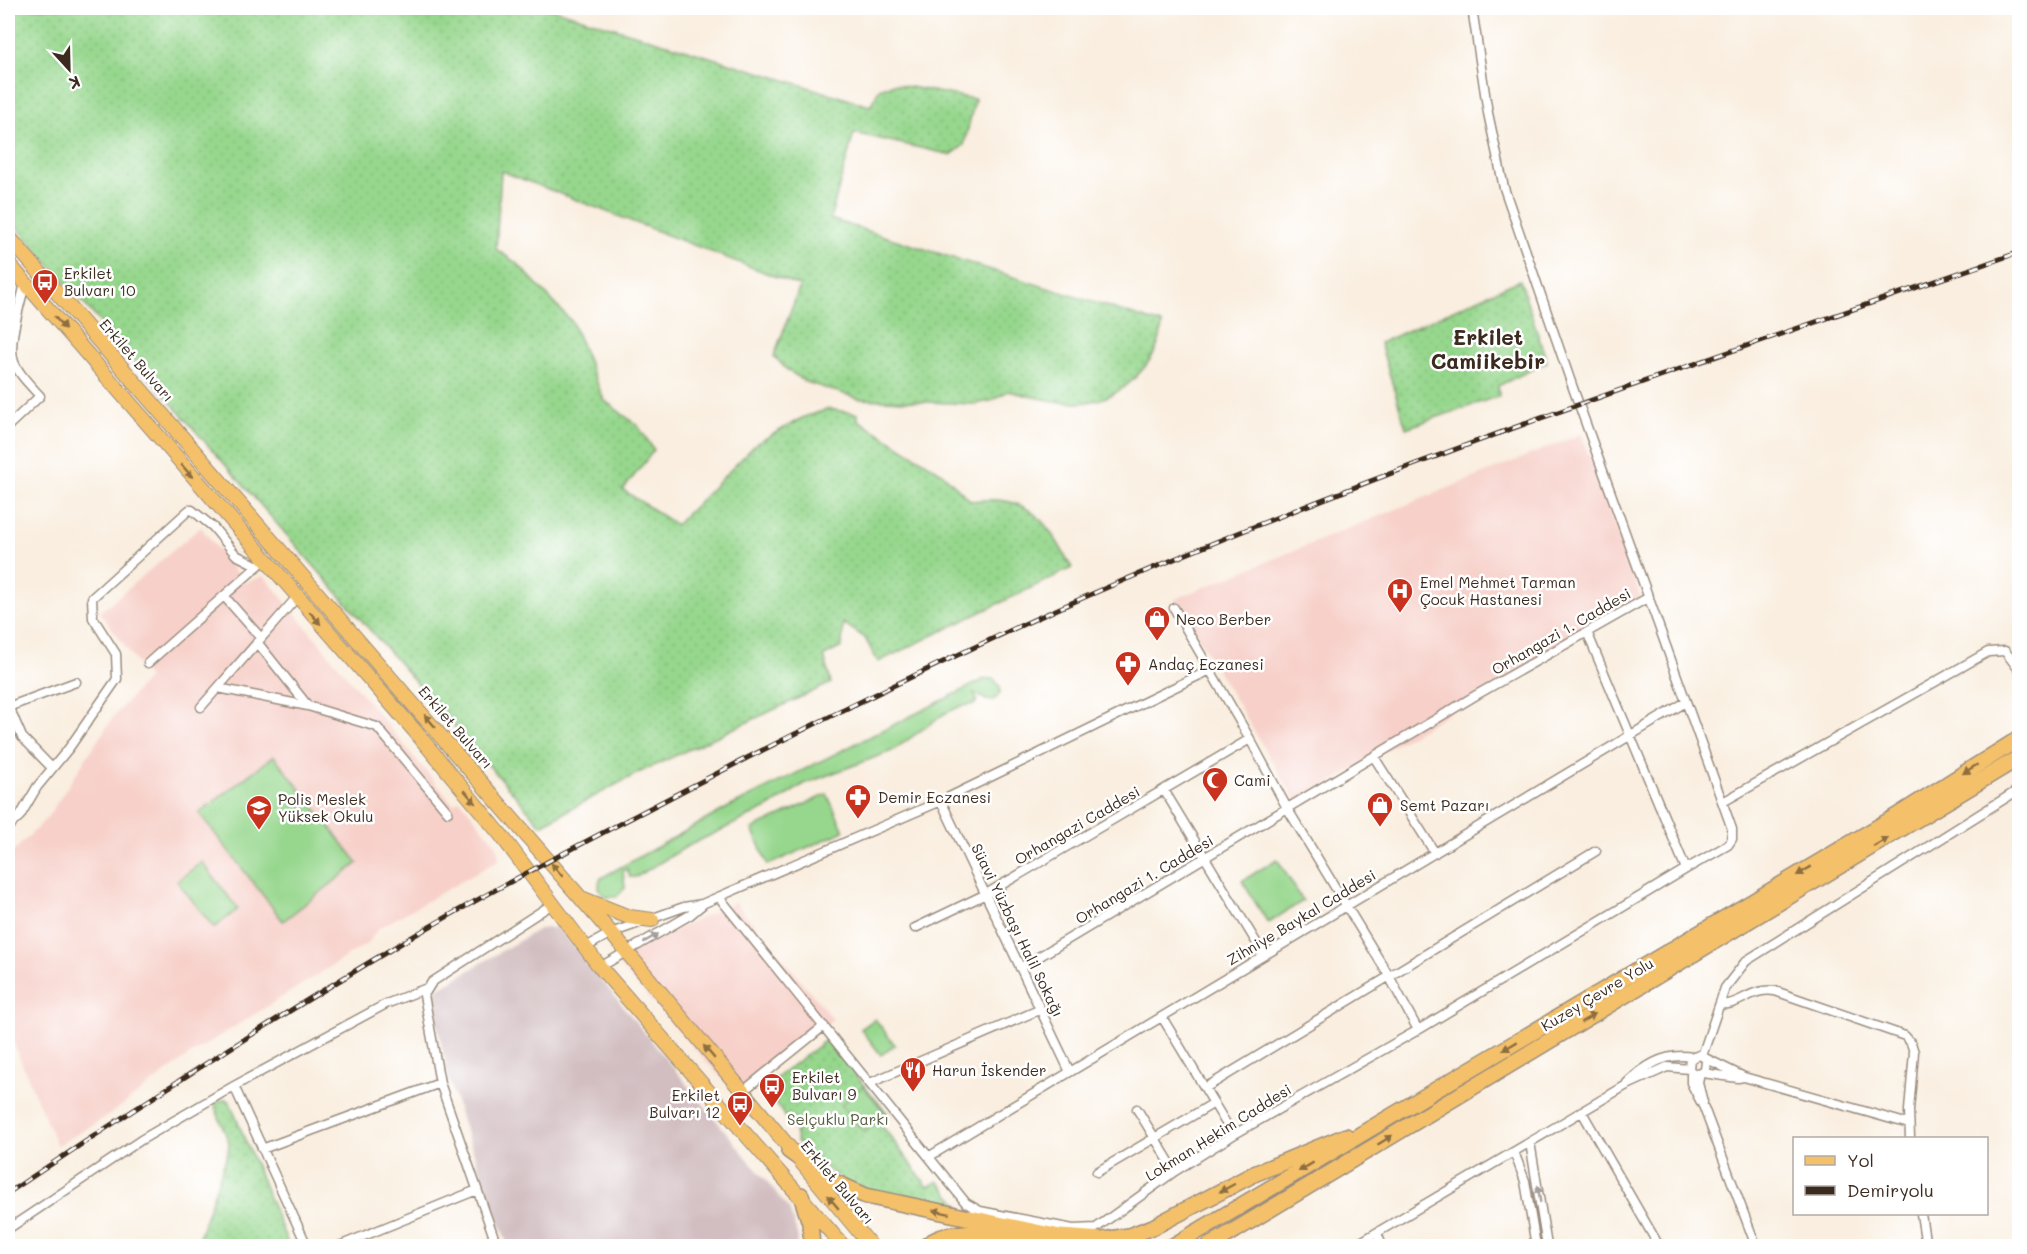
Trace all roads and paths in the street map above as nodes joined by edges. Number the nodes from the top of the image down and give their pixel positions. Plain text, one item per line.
1 (1472, 8) edge
2 (8, 236) edge
3 (8, 263) edge
4 (25, 283) junction
5 (8, 426) edge
6 (262, 563) junction
7 (224, 596) junction
8 (297, 597) junction
9 (1649, 597) junction
10 (1174, 608) dead end
11 (1587, 632) junction
12 (259, 640) junction
13 (148, 663) dead end
14 (1210, 670) junction
15 (2019, 671) edge
16 (76, 682) dead end
17 (218, 688) junction
18 (1686, 702) junction
19 (308, 706) junction
20 (8, 707) edge
21 (201, 707) dead end
22 (1630, 736) junction
23 (2019, 738) edge
24 (1250, 739) junction
25 (1374, 757) junction
26 (2019, 757) edge
27 (52, 768) junction
28 (2019, 789) edge
29 (1164, 790) junction
30 (941, 801) junction
31 (1723, 802) junction
32 (1287, 808) junction
33 (448, 812) dead end
34 (8, 827) edge
35 (1596, 851) dead end
36 (1435, 853) junction
37 (1205, 859) junction
38 (1686, 869) junction
39 (986, 894) junction
40 (718, 897) junction
41 (581, 898) junction
42 (554, 903) junction
43 (702, 904) junction
44 (1345, 907) junction
45 (652, 920) junction
46 (915, 928) dead end
47 (611, 933) junction
48 (586, 947) junction
49 (626, 952) junction
50 (1264, 955) junction
51 (600, 967) junction
52 (1020, 968) junction
53 (1389, 976) junction
54 (427, 988) junction
55 (1720, 1004) junction
56 (1041, 1009) junction
57 (1162, 1017) junction
58 (824, 1026) junction
59 (1418, 1030) junction
60 (1700, 1058) junction
61 (1070, 1072) junction
62 (1696, 1072) junction
63 (1744, 1077) junction
64 (440, 1083) junction
65 (870, 1083) junction
66 (234, 1086) junction
67 (1625, 1086) junction
68 (1205, 1088) junction
69 (742, 1092) junction
70 (1214, 1103) junction
71 (1137, 1108) dead end
72 (1582, 1112) junction
73 (1909, 1124) junction
74 (1377, 1125) junction
75 (1233, 1135) junction
76 (1910, 1137) edge
77 (1155, 1138) junction
78 (1530, 1142) junction
79 (262, 1149) junction
80 (789, 1151) junction
81 (1514, 1152) junction
82 (930, 1156) junction
83 (1175, 1171) junction
84 (1097, 1172) dead end
85 (1328, 1175) junction
86 (477, 1190) junction
87 (801, 1195) junction
88 (1921, 1215) edge
89 (8, 1229) edge
90 (1377, 1233) junction
91 (307, 1246) edge
92 (341, 1246) edge
93 (497, 1246) edge
94 (812, 1246) edge
95 (843, 1246) edge
96 (871, 1246) edge
97 (926, 1246) edge
98 (1036, 1246) edge
99 (1173, 1246) edge
100 (1209, 1246) edge
101 (1223, 1246) edge
102 (1354, 1246) edge
103 (1382, 1246) edge
104 (1536, 1246) edge
105 (1547, 1246) edge
106 (1659, 1246) edge
107 (1756, 1246) edge
108 (1926, 1246) edge

1 - 9 street, Orhangazi 1. Caddesi
41 -> 2 main road, Erkilet Bulvarı
3 - 4 main road
4 - 5 street
4 -> 6 main road
6 - 7 street
6 - 8 main road
6 - 27 street
7 - 12 street
7 - 13 street
8 - 12 street
8 -> 42 main road
9 - 11 street, Orhangazi 1. Caddesi
9 - 18 street
10 - 14 street
11 - 22 street
11 - 25 street, Orhangazi 1. Caddesi
12 - 17 street
12 - 19 street
14 - 24 street
14 - 30 street
15 - 31 street
16 - 20 street
17 - 19 street
17 - 21 street
18 - 22 street, Zihniye Baykal Caddesi
18 - 31 street
19 - 33 street
20 - 27 street
22 - 36 street, Zihniye Baykal Caddesi
22 - 38 street
23 -> 74 highway, Kuzey Çevre Yolu
24 - 29 street, Orhangazi Caddesi
24 - 32 street
25 - 32 street, Orhangazi 1. Caddesi
25 - 36 street
85 -> 26 highway, Kuzey Çevre Yolu
27 - 34 street
28 - 55 street
29 - 37 street
29 - 39 street, Orhangazi Caddesi
30 - 39 street, Süavi Yüzbaşı Halil Sokağı
30 - 40 street
31 - 38 street, Lokman Hekim Caddesi
32 - 37 street, Orhangazi 1. Caddesi
32 - 44 street
35 - 53 street
36 - 44 street, Zihniye Baykal Caddesi
37 - 50 street
37 - 52 street, Orhangazi 1. Caddesi
38 - 59 street, Lokman Hekim Caddesi
39 - 46 street, Orhangazi Caddesi
39 - 52 street, Süavi Yüzbaşı Halil Sokağı
40 - 43 street
40 - 58 street, Lokman Hekim Caddesi
41 - 45 main road
41 - 47 main road, Erkilet Bulvarı
42 - 48 main road
42 - 54 street
43 - 45 street
49 -> 43 street
44 - 50 street, Zihniye Baykal Caddesi
44 - 53 street
45 - 47 street
47 - 48 street
47 - 49 main road, Erkilet Bulvarı
48 - 51 main road
49 - 51 street
69 -> 49 main road, Erkilet Bulvarı
50 - 57 street, Zihniye Baykal Caddesi
51 - 87 main road
52 - 56 street, Süavi Yüzbaşı Halil Sokağı
53 - 59 street
53 - 68 street
54 - 64 street
54 - 66 street
55 - 60 street
55 - 73 street
56 - 61 street, Süavi Yüzbaşı Halil Sokağı
56 - 65 street
57 - 61 street, Zihniye Baykal Caddesi
57 - 68 street
58 - 65 street, Lokman Hekim Caddesi
58 - 69 street
59 - 75 street, Lokman Hekim Caddesi
60 - 62 street
60 - 62 street
60 - 63 street
60 - 67 street
61 - 82 street, Zihniye Baykal Caddesi
62 - 63 street
62 - 67 street
62 - 107 street
63 - 73 street
64 - 79 street
64 - 86 street
65 - 82 street, Lokman Hekim Caddesi
66 - 79 street
66 - 89 street
67 - 72 street
68 - 70 street
69 - 80 main road, Erkilet Bulvarı
70 - 75 street
70 - 77 street
71 - 77 street
72 - 78 street
72 - 106 street
73 - 76 street
74 -> 80 highway
74 -> 99 highway, Kuzey Çevre Yolu
75 - 83 street, Lokman Hekim Caddesi
77 - 83 street
77 - 84 street
78 - 81 street
105 -> 78 street
79 - 91 street
96 -> 80 main road, Erkilet Bulvarı
81 - 90 street
81 - 104 street
82 - 83 street, Lokman Hekim Caddesi
85 - 100 highway, Kuzey Çevre Yolu
85 - 101 highway
86 - 92 street
86 - 93 street
87 - 94 highway
87 - 95 main road
88 - 108 street
90 - 102 street
90 - 103 street
97 - 98 highway

